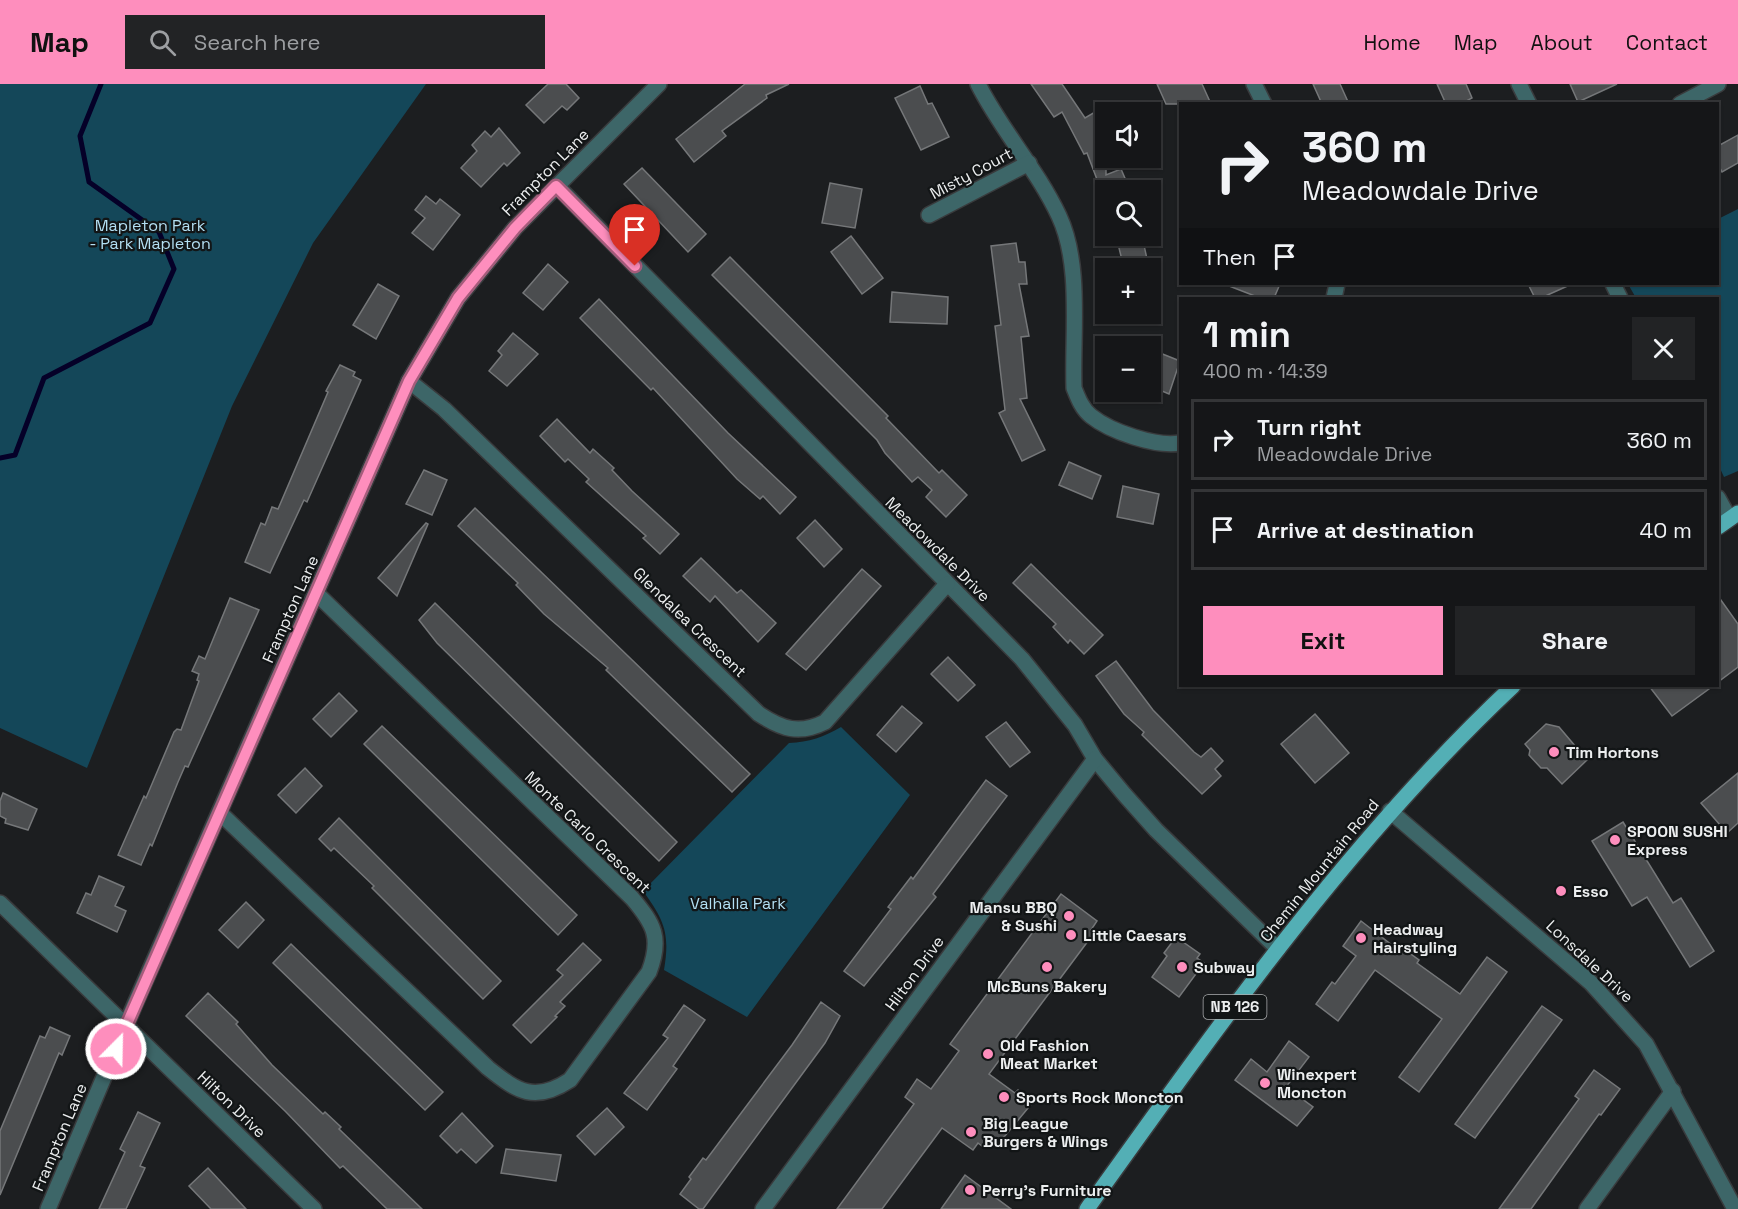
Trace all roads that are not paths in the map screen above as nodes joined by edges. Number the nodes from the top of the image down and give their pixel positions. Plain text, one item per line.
1 (659, 84) edge
2 (978, 84) edge
3 (1254, 84) edge
4 (1520, 84) edge
5 (1718, 84) edge
6 (1263, 102) edge
7 (1528, 102) edge
8 (1684, 102) edge
9 (1029, 163) junction
10 (556, 186) junction
11 (929, 215) dead end
12 (409, 381) junction
13 (1179, 443) edge
14 (1719, 500) edge
15 (1728, 519) edge
16 (947, 584) junction
17 (316, 593) junction
18 (1512, 687) edge
19 (1095, 759) junction
20 (1390, 811) junction
21 (220, 813) junction
22 (0, 903) edge
23 (1278, 949) junction
24 (126, 1026) junction
25 (1673, 1091) junction
26 (48, 1209) edge
27 (314, 1209) edge
28 (763, 1209) edge
29 (1087, 1209) edge
30 (1587, 1209) edge
31 (1735, 1209) edge

1 - 10 street, Frampton Lane
2 - 9 street
3 - 6 street
4 - 7 street
5 - 8 street
9 - 11 street, Misty Court
9 - 13 street
10 - 12 street, Frampton Lane
10 - 16 street, Meadowdale Drive
12 - 16 street, Glendalea Crescent
12 - 17 street, Frampton Lane
14 - 15 street
16 - 19 street, Meadowdale Drive
17 - 21 street, Frampton Lane
17 - 21 street, Monte Carlo Crescent
18 - 20 main road, Chemin Mountain Road / NB 126
19 - 23 street, Meadowdale Drive
19 - 28 street, Hilton Drive
20 - 23 main road, Chemin Mountain Road / NB 126
20 - 25 street, Lonsdale Drive
21 - 24 street, Frampton Lane
22 - 24 street, Hilton Drive
23 - 29 main road, Chemin Mountain Road / NB 126
24 - 26 street, Frampton Lane
24 - 27 street, Hilton Drive
25 - 30 street
25 - 31 street, Lonsdale Drive

